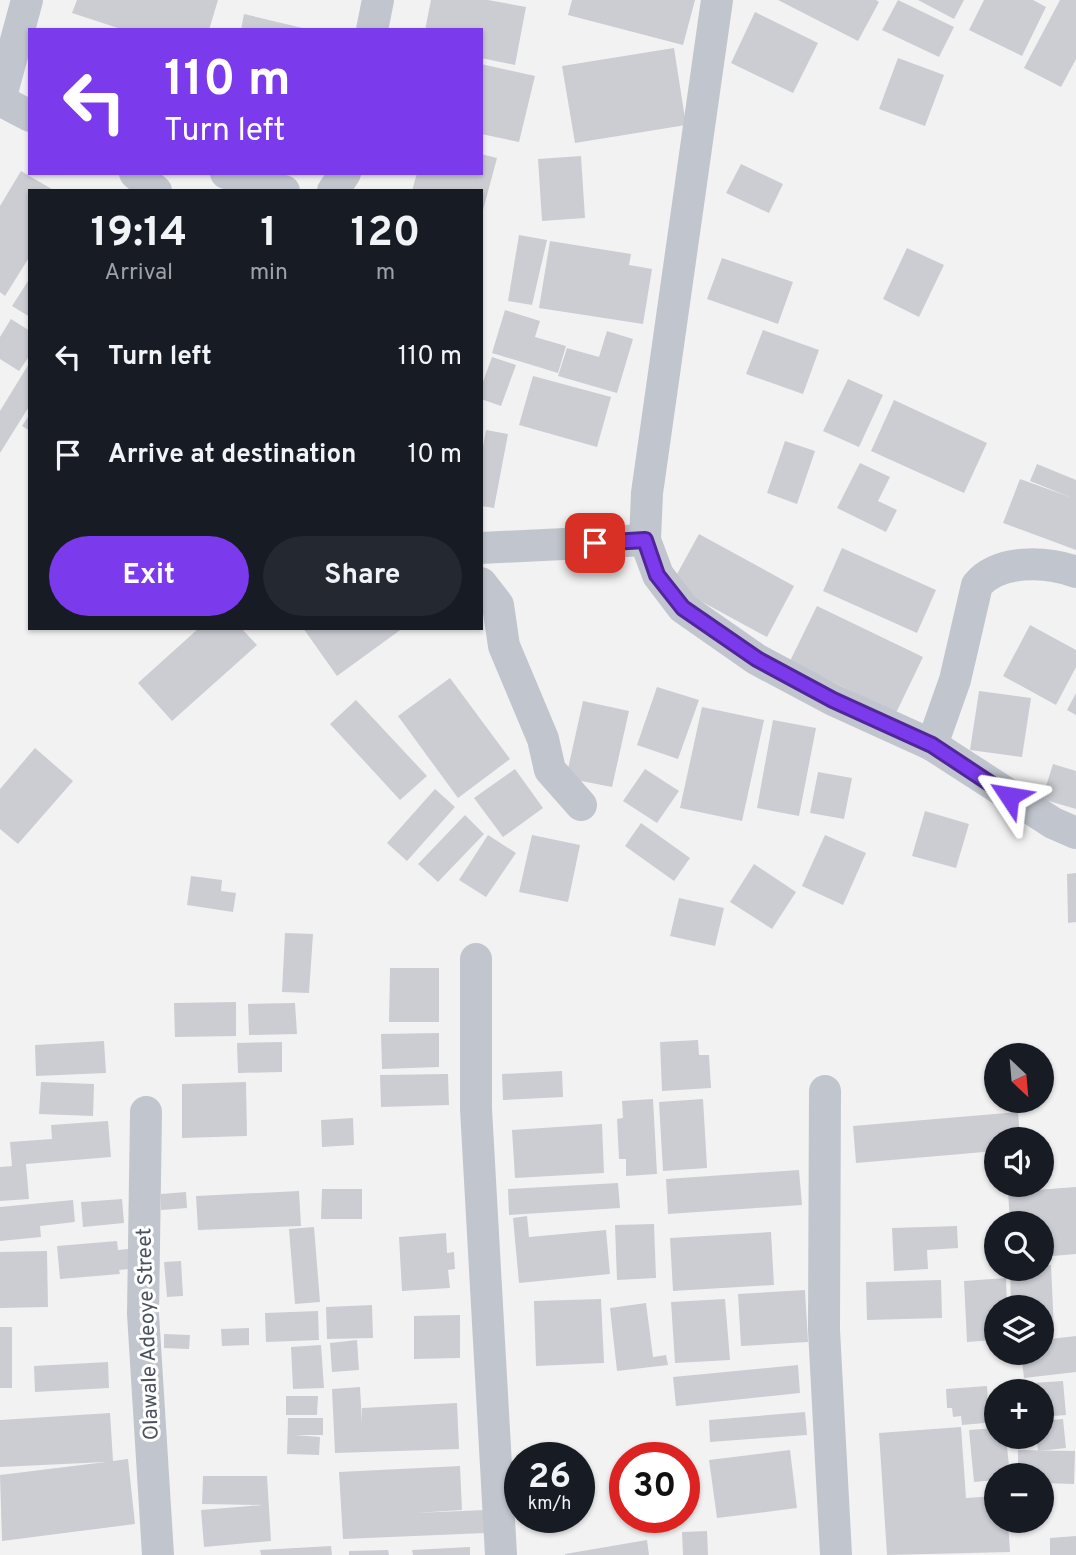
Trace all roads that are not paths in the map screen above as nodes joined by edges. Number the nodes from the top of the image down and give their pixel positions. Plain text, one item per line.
1 (26, 0) edge
2 (378, 0) edge
3 (717, 0) edge
4 (372, 28) edge
5 (0, 100) edge
6 (28, 115) edge
7 (137, 175) edge
8 (232, 175) edge
9 (154, 189) edge
10 (278, 189) edge
11 (645, 540) junction
12 (483, 548) edge
13 (1076, 572) edge
14 (483, 586) edge
15 (932, 745) junction
16 (581, 805) dead end
17 (1076, 833) edge
18 (476, 959) dead end
19 (825, 1091) dead end
20 (146, 1112) dead end
21 (158, 1555) edge
22 (501, 1555) edge
23 (836, 1555) edge

1 - 5 street
2 - 4 street
3 - 11 street
5 - 6 street
7 - 9 street
8 - 10 street
11 - 12 street
11 - 15 street
13 - 15 street
14 - 16 street
15 - 17 street
18 - 22 street
19 - 23 street
20 - 21 street, Olawale Adeoye Street

